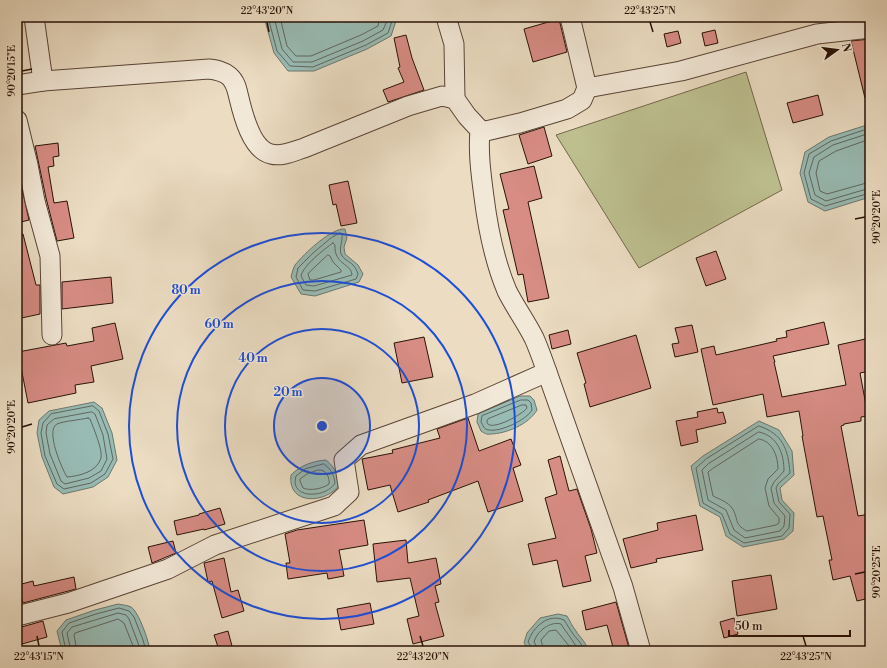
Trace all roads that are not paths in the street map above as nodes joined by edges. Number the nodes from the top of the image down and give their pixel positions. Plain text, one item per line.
1 (34, 17) edge
2 (446, 17) edge
3 (570, 17) edge
4 (870, 28) edge
5 (43, 81) junction
6 (17, 85) edge
7 (587, 88) junction
8 (455, 99) junction
9 (17, 120) edge
10 (480, 130) junction
11 (52, 335) dead end
12 (547, 372) junction
13 (17, 616) edge
14 (641, 651) edge

1 - 5 street
2 - 8 street
3 - 7 street
4 - 7 street
5 - 6 street
5 - 8 street
7 - 10 street
8 - 10 street
9 - 11 street
10 - 12 street
12 - 13 street
12 - 14 street

